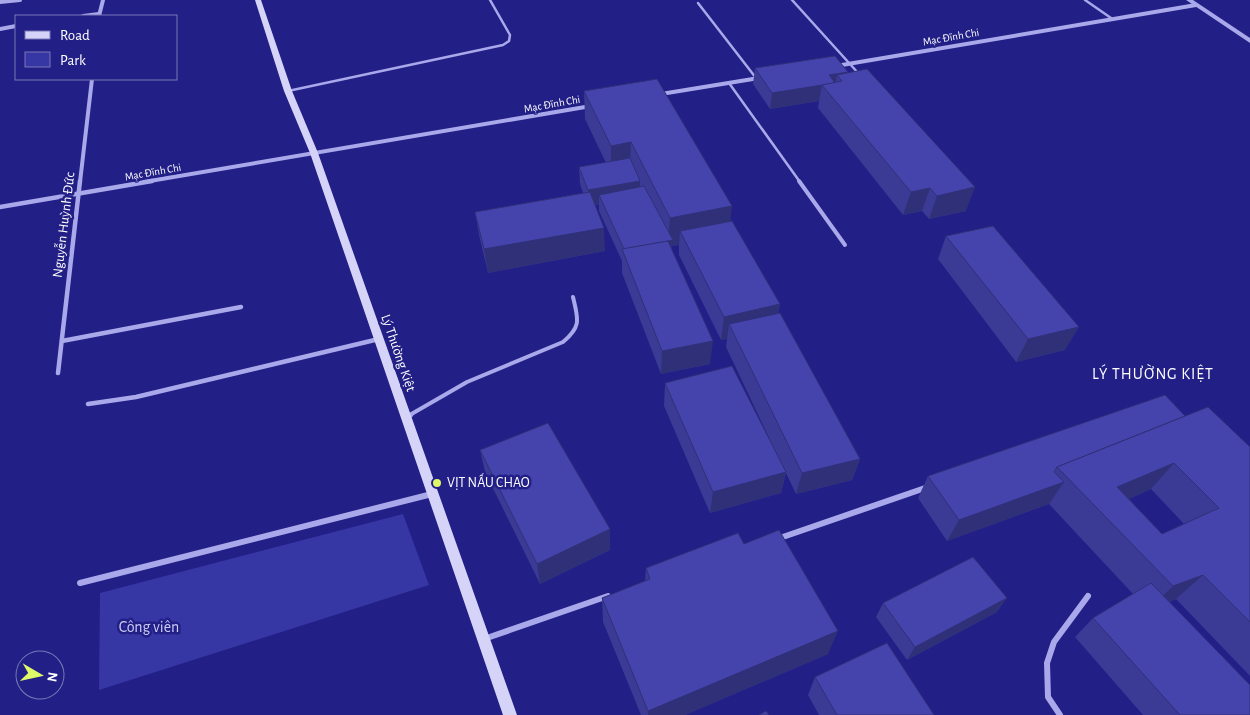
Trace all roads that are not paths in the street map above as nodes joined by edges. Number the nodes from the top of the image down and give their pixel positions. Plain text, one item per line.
1 (20, 0) edge
2 (103, 0) edge
3 (258, 0) edge
4 (490, 0) edge
5 (792, 0) edge
6 (1085, 0) edge
7 (1188, 0) edge
8 (0, 2) edge
9 (698, 3) dead end
10 (1196, 5) junction
11 (99, 15) edge
12 (1112, 18) junction
13 (15, 26) edge
14 (0, 29) edge
15 (1250, 41) edge
16 (849, 64) junction
17 (831, 66) edge
18 (765, 77) edge
19 (756, 78) junction
20 (862, 78) edge
21 (92, 80) edge
22 (730, 82) junction
23 (288, 91) junction
24 (660, 94) joint
25 (665, 103) edge
26 (593, 106) edge
27 (314, 153) junction
28 (79, 194) junction
29 (0, 207) edge
30 (845, 245) dead end
31 (573, 297) dead end
32 (241, 307) dead end
33 (379, 339) junction
34 (62, 341) junction
35 (58, 373) dead end
36 (88, 404) dead end
37 (406, 417) junction
38 (933, 486) edge
39 (433, 494) junction
40 (774, 540) edge
41 (80, 583) dead end
42 (614, 594) edge
43 (1088, 596) dead end
44 (483, 639) junction
45 (510, 715) edge
46 (1060, 715) edge

1 - 8 street
2 - 11 street
3 - 23 main road, Lý Thường Kiệt
4 - 23 lane
5 - 16 lane
6 - 12 lane
7 - 10 street
9 - 19 lane
10 - 12 street, Mạc Đĩnh Chi
10 - 15 street
12 - 16 street, Mạc Đĩnh Chi
13 - 14 street
16 - 17 street, Mạc Đĩnh Chi
16 - 20 lane
18 - 19 street
19 - 22 street
21 - 28 street, Nguyễn Huỳnh Đức
22 - 24 street
22 - 30 lane
23 - 27 main road, Lý Thường Kiệt
24 - 25 lane
26 - 27 street, Mạc Đĩnh Chi
27 - 28 street, Mạc Đĩnh Chi
27 - 33 main road, Lý Thường Kiệt
28 - 29 street, Mạc Đĩnh Chi
28 - 34 street, Nguyễn Huỳnh Đức
31 - 37 lane
32 - 34 street
33 - 36 street
33 - 37 main road, Lý Thường Kiệt
34 - 35 street, Nguyễn Huỳnh Đức
37 - 39 main road, Lý Thường Kiệt
38 - 40 street
39 - 41 street
39 - 44 main road, Lý Thường Kiệt
42 - 44 street
43 - 46 street
44 - 45 main road, Lý Thường Kiệt

